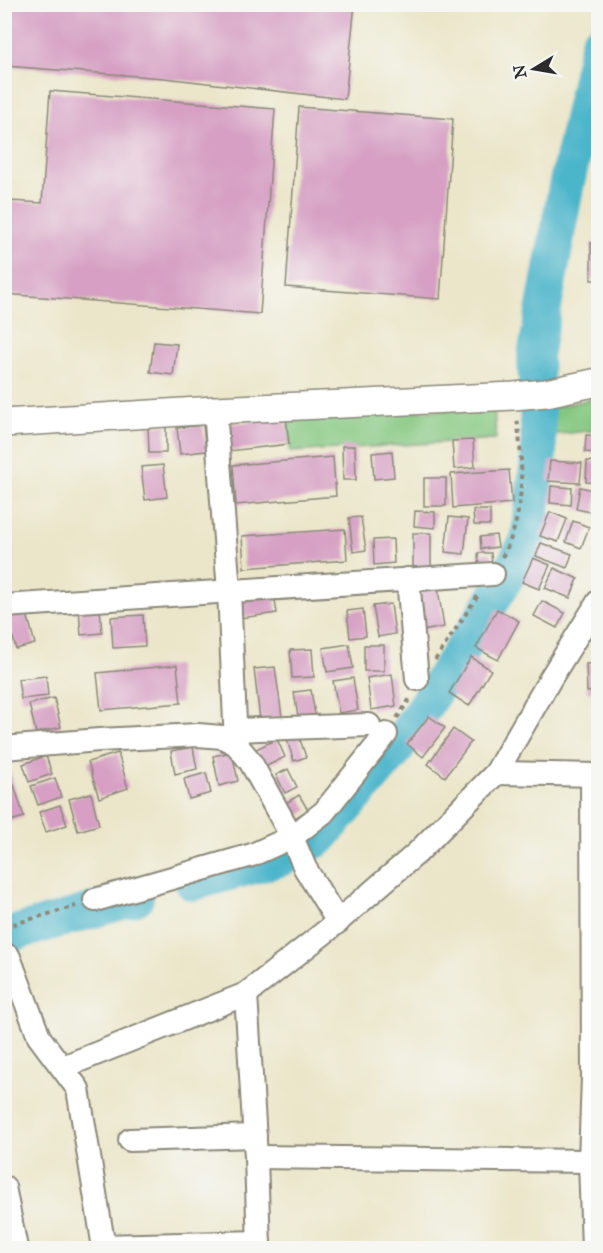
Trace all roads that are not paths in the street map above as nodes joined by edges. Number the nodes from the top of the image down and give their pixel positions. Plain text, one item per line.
1 (598, 382) edge
2 (215, 410) junction
3 (4, 423) edge
4 (493, 574) road end
5 (408, 579) junction
6 (229, 591) junction
7 (598, 602) edge
8 (4, 606) edge
9 (416, 685) road end
10 (235, 737) junction
11 (4, 748) edge
12 (496, 773) junction
13 (595, 775) edge
14 (292, 837) junction
15 (96, 900) road end
16 (338, 922) junction
17 (4, 954) edge
18 (246, 994) junction
19 (63, 1067) junction
20 (596, 1078) edge
21 (130, 1140) dead end
22 (255, 1146) junction
23 (590, 1161) junction
24 (4, 1187) edge
25 (259, 1245) edge
26 (104, 1247) edge
27 (16, 1248) edge
28 (593, 1248) edge

1 - 2 street
2 - 3 street
2 - 6 street
4 - 5 street
5 - 6 street
5 - 9 street
6 - 8 street
6 - 10 street
7 - 12 street
10 - 11 street
10 - 14 street
10 - 14 street
12 - 13 street
12 - 16 street
13 - 20 street
14 - 15 street
14 - 16 street
16 - 18 street
17 - 19 street
18 - 19 street
18 - 22 street
19 - 26 street
20 - 23 street
21 - 22 street
22 - 23 street
22 - 25 street
23 - 28 street
24 - 27 street
25 - 26 street

